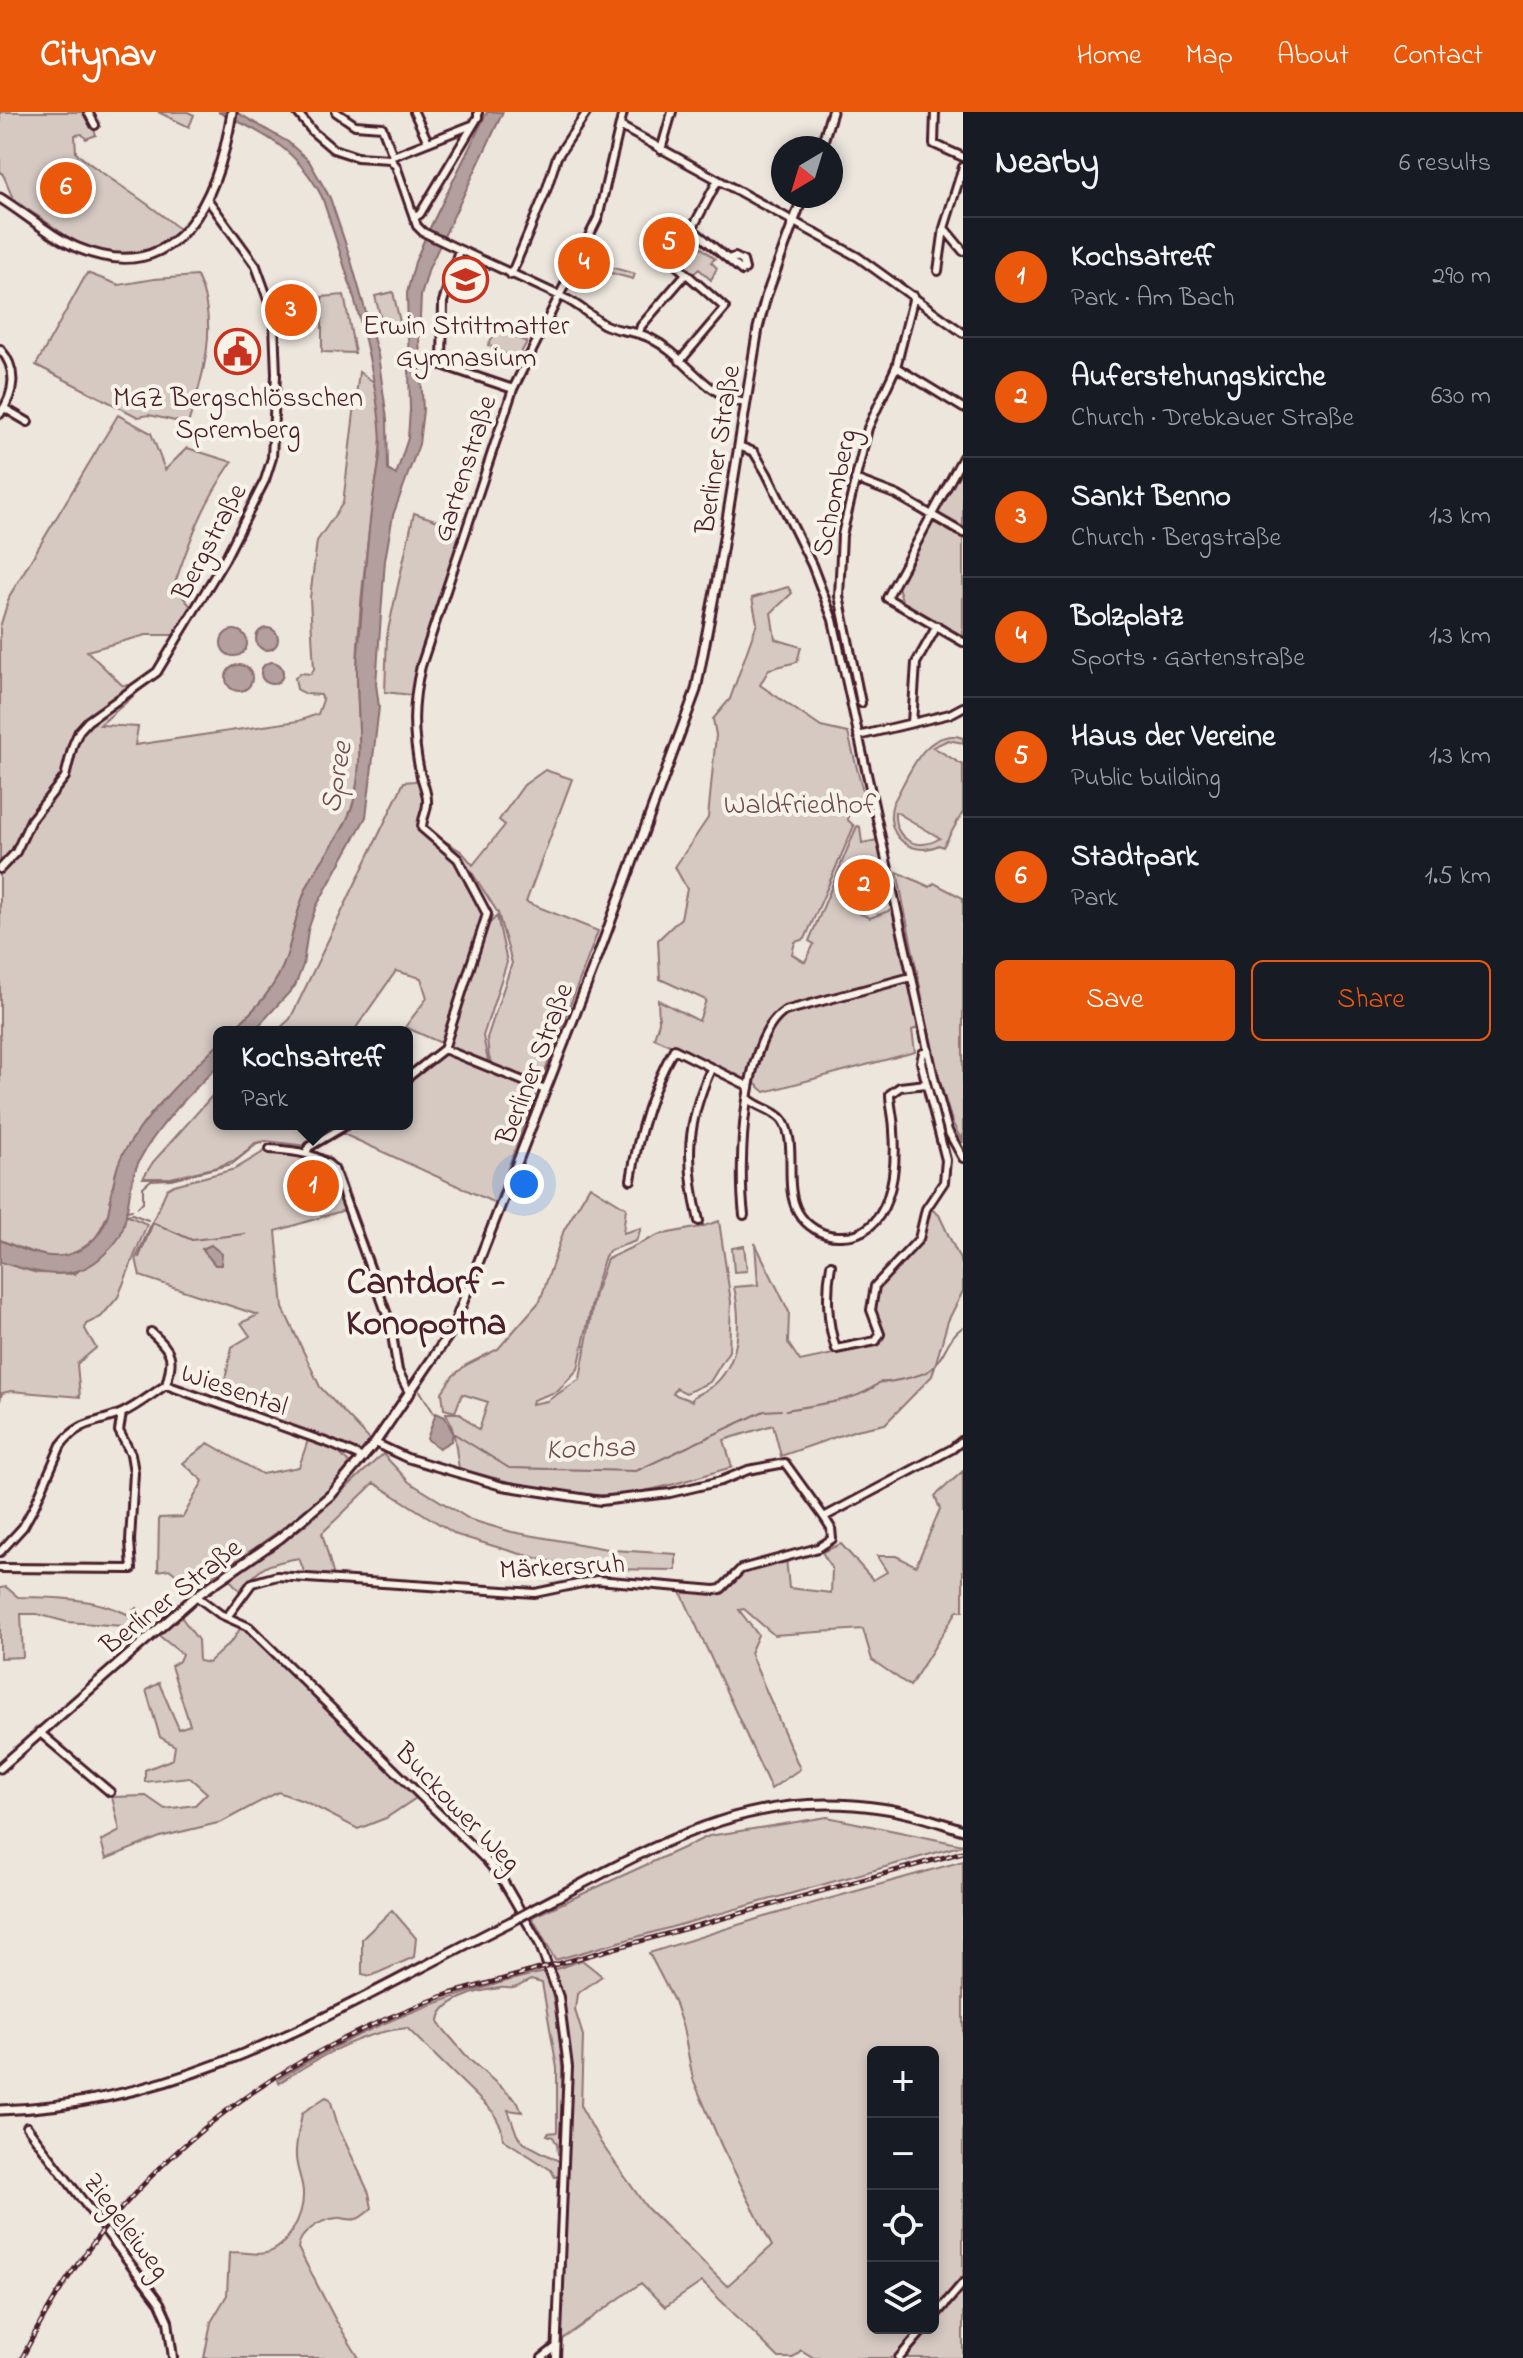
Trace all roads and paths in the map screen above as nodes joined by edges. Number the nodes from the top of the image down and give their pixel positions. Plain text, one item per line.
1 (88, 112) edge
2 (232, 112) edge
3 (297, 112) edge
4 (336, 112) edge
5 (414, 112) edge
6 (478, 112) edge
7 (587, 112) edge
8 (623, 112) edge
9 (672, 112) edge
10 (832, 112) edge
11 (935, 112) edge
12 (95, 125) dead end
13 (472, 125) junction
14 (620, 126) junction
15 (825, 136) edge
16 (428, 142) junction
17 (661, 150) junction
18 (391, 157) junction
19 (963, 157) edge
20 (963, 167) edge
21 (718, 180) junction
22 (0, 198) edge
23 (208, 200) junction
24 (798, 208) edge
25 (414, 218) junction
26 (793, 222) junction
27 (691, 228) junction
28 (944, 228) junction
29 (459, 250) junction
30 (963, 251) edge
31 (728, 259) dead end
32 (938, 271) dead end
33 (511, 275) junction
34 (685, 275) junction
35 (560, 295) junction
36 (914, 296) junction
37 (926, 305) junction
38 (911, 315) junction
39 (639, 333) junction
40 (963, 333) edge
41 (0, 349) edge
42 (680, 361) junction
43 (896, 367) junction
44 (513, 389) junction
45 (745, 403) junction
46 (963, 408) edge
47 (2, 411) edge
48 (28, 422) dead end
49 (739, 446) junction
50 (963, 457) edge
51 (855, 479) junction
52 (932, 515) junction
53 (963, 533) edge
54 (937, 626) junction
55 (963, 642) edge
56 (861, 703) dead end
57 (963, 707) edge
58 (912, 723) junction
59 (858, 736) junction
60 (0, 869) edge
61 (911, 977) junction
62 (444, 1049) junction
63 (928, 1051) junction
64 (711, 1069) junction
65 (413, 1073) edge
66 (926, 1084) junction
67 (748, 1086) junction
68 (545, 1090) junction
69 (748, 1098) junction
70 (338, 1130) edge
71 (270, 1149) dead end
72 (306, 1153) junction
73 (963, 1158) edge
74 (631, 1180) dead end
75 (744, 1215) dead end
76 (699, 1221) dead end
77 (831, 1265) dead end
78 (151, 1332) dead end
79 (166, 1385) junction
80 (410, 1394) junction
81 (122, 1413) junction
82 (963, 1440) edge
83 (375, 1443) junction
84 (343, 1450) junction
85 (363, 1458) junction
86 (357, 1466) junction
87 (824, 1517) junction
88 (0, 1552) edge
89 (0, 1568) edge
90 (196, 1596) junction
91 (227, 1617) junction
92 (39, 1732) junction
93 (0, 1768) edge
94 (110, 1792) dead end
95 (963, 1830) edge
96 (0, 2110) edge
97 (27, 2127) dead end
98 (963, 2283) edge
99 (939, 2311) edge
100 (920, 2334) edge
101 (556, 2347) junction
102 (173, 2358) edge
103 (542, 2358) edge
104 (556, 2358) edge
105 (899, 2358) edge

1 - 12 street
2 - 23 main road
3 - 18 street
4 - 18 street
5 - 16 street
6 - 13 street
7 - 33 street
8 - 14 street, Gartenstraße
9 - 17 street
10 - 15 main road
11 - 19 street
13 - 16 street
13 - 25 street
14 - 17 street
14 - 35 street, Gartenstraße
16 - 18 street
17 - 21 street
18 - 25 street
20 - 28 street
21 - 26 street
21 - 27 street
22 - 23 main road
23 - 60 street, Bergstraße
24 - 26 main road, Berliner Straße
25 - 29 street
26 - 36 street
26 - 45 main road, Berliner Straße
27 - 31 street
27 - 34 street
28 - 30 street
28 - 32 street
29 - 33 street
29 - 44 street
33 - 35 street
34 - 39 street
34 - 42 street
35 - 39 street
35 - 44 street, Gartenstraße
36 - 37 street
36 - 38 street, Schomberg
37 - 38 street
37 - 40 street
38 - 43 street, Schomberg
39 - 42 street
41 - 47 street
42 - 45 street
43 - 46 street
43 - 51 street, Schomberg
44 - 62 street, Gartenstraße
45 - 49 main road, Berliner Straße
47 - 48 street
49 - 59 street
49 - 68 main road, Berliner Straße
50 - 52 street
51 - 52 street
51 - 56 street, Schomberg
52 - 53 street
52 - 54 street
54 - 55 street
54 - 58 street
57 - 58 street
58 - 59 street
59 - 61 street
61 - 63 street
61 - 67 street
62 - 65 street
62 - 68 street
63 - 66 street
63 - 73 street
64 - 67 street
64 - 74 street
64 - 76 street
66 - 69 street
66 - 77 street
67 - 69 street
68 - 80 main road, Berliner Straße
69 - 75 street
70 - 72 street
71 - 72 street
72 - 80 street
78 - 79 street
79 - 81 street, Wiesental
79 - 84 street, Wiesental
80 - 83 main road, Berliner Straße
81 - 88 street, Wiesental
81 - 89 street
82 - 87 street
83 - 85 main road, Berliner Straße
83 - 87 street
84 - 85 street, Wiesental
84 - 86 street, Wiesental
85 - 86 main road, Berliner Straße
86 - 90 main road, Berliner Straße
87 - 91 street, Märkersruh
90 - 91 street, Buckower Weg
90 - 92 main road, Berliner Straße
91 - 101 street, Buckower Weg
92 - 93 main road, Berliner Straße
92 - 94 street
95 - 96 main road, bridge
97 - 102 street, Ziegeleiweg
98 - 99 street
100 - 105 street
101 - 103 street
101 - 104 street, Buckower Weg

